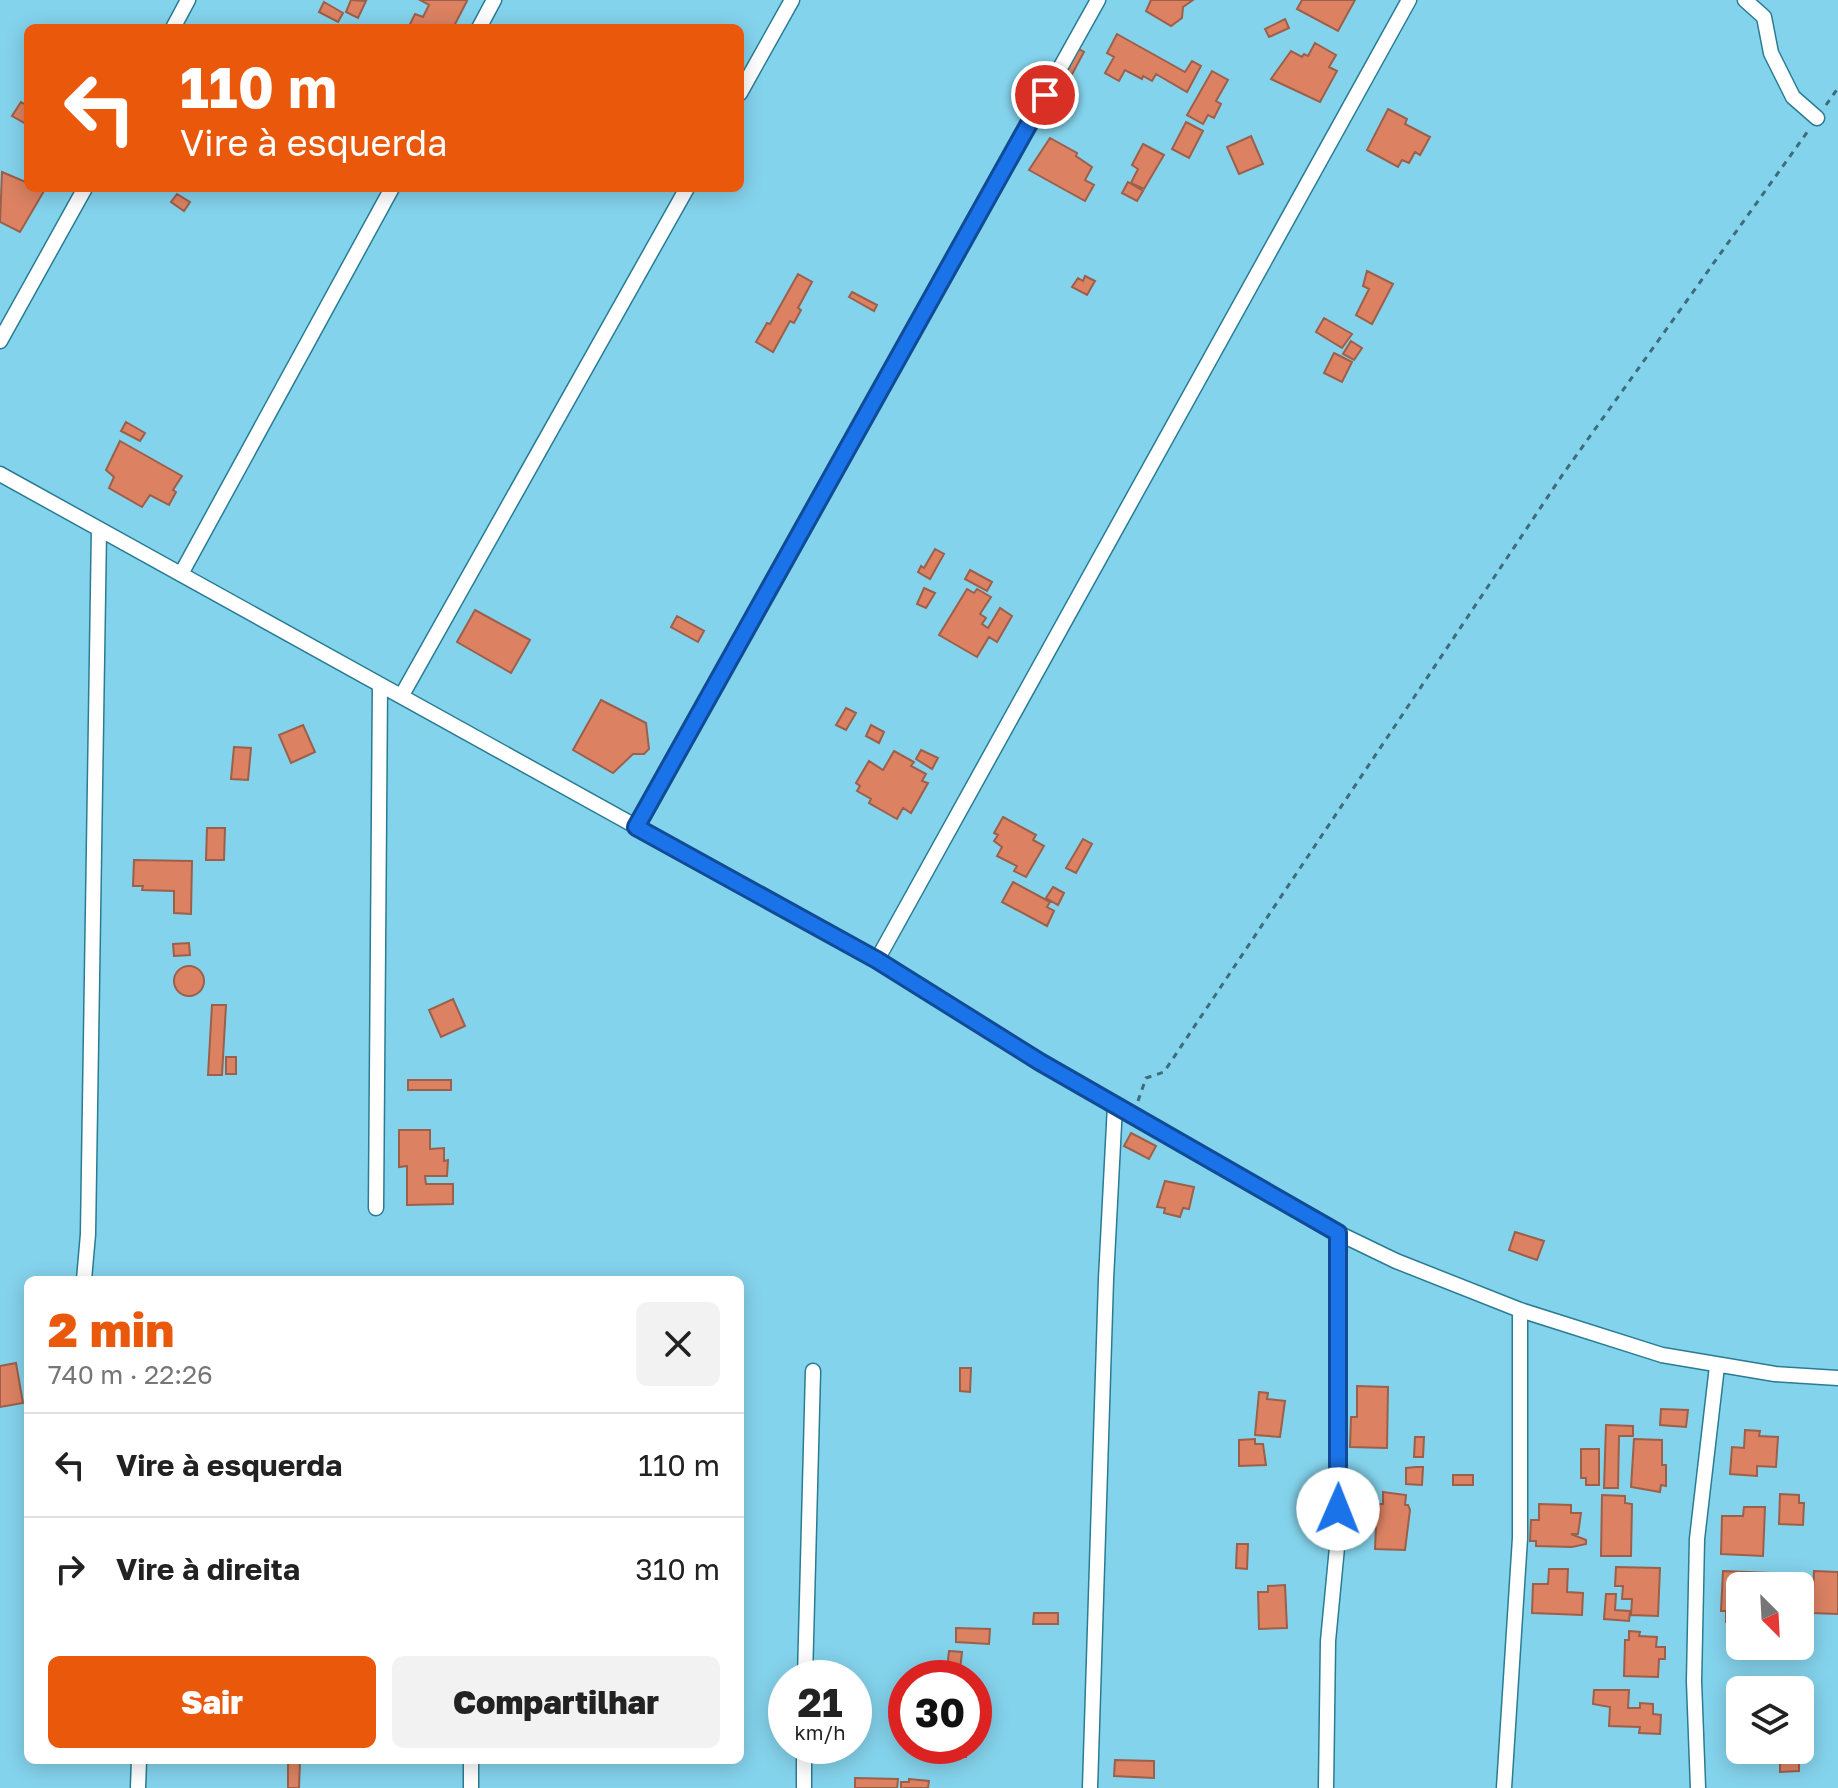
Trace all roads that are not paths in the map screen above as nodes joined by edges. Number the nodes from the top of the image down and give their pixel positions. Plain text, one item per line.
1 (188, 0) edge
2 (494, 0) edge
3 (792, 0) edge
4 (1098, 0) edge
5 (1409, 0) edge
6 (1745, 0) edge
7 (175, 24) edge
8 (481, 24) edge
9 (744, 86) edge
10 (1817, 118) road end
11 (83, 192) edge
12 (390, 192) edge
13 (685, 192) edge
14 (0, 341) edge
15 (0, 474) edge
16 (99, 529) junction
17 (181, 574) junction
18 (380, 685) junction
19 (402, 695) junction
20 (636, 827) junction
21 (877, 960) junction
22 (1115, 1105) junction
23 (376, 1208) dead end
24 (1338, 1233) junction
25 (84, 1276) edge
26 (1520, 1310) junction
27 (1717, 1366) junction
28 (813, 1371) dead end
29 (1837, 1379) edge
30 (805, 1660) edge
31 (139, 1764) edge
32 (471, 1764) edge
33 (804, 1764) edge
34 (138, 1788) edge
35 (471, 1788) edge
36 (804, 1788) edge
37 (1090, 1788) edge
38 (1326, 1788) edge
39 (1504, 1788) edge
40 (1698, 1788) edge

1 - 7 street
2 - 8 street
3 - 9 street
4 - 20 street
5 - 21 street
6 - 10 street
11 - 14 street
12 - 17 street
13 - 19 street
15 - 16 street
16 - 17 street
16 - 25 street
17 - 18 street
18 - 19 street
18 - 23 street
19 - 20 street
20 - 21 street
21 - 22 street
22 - 24 street
22 - 37 street
24 - 26 street
24 - 38 street
26 - 27 street
26 - 39 street
27 - 29 street
27 - 40 street
28 - 30 street
31 - 34 street
32 - 35 street
33 - 36 street

